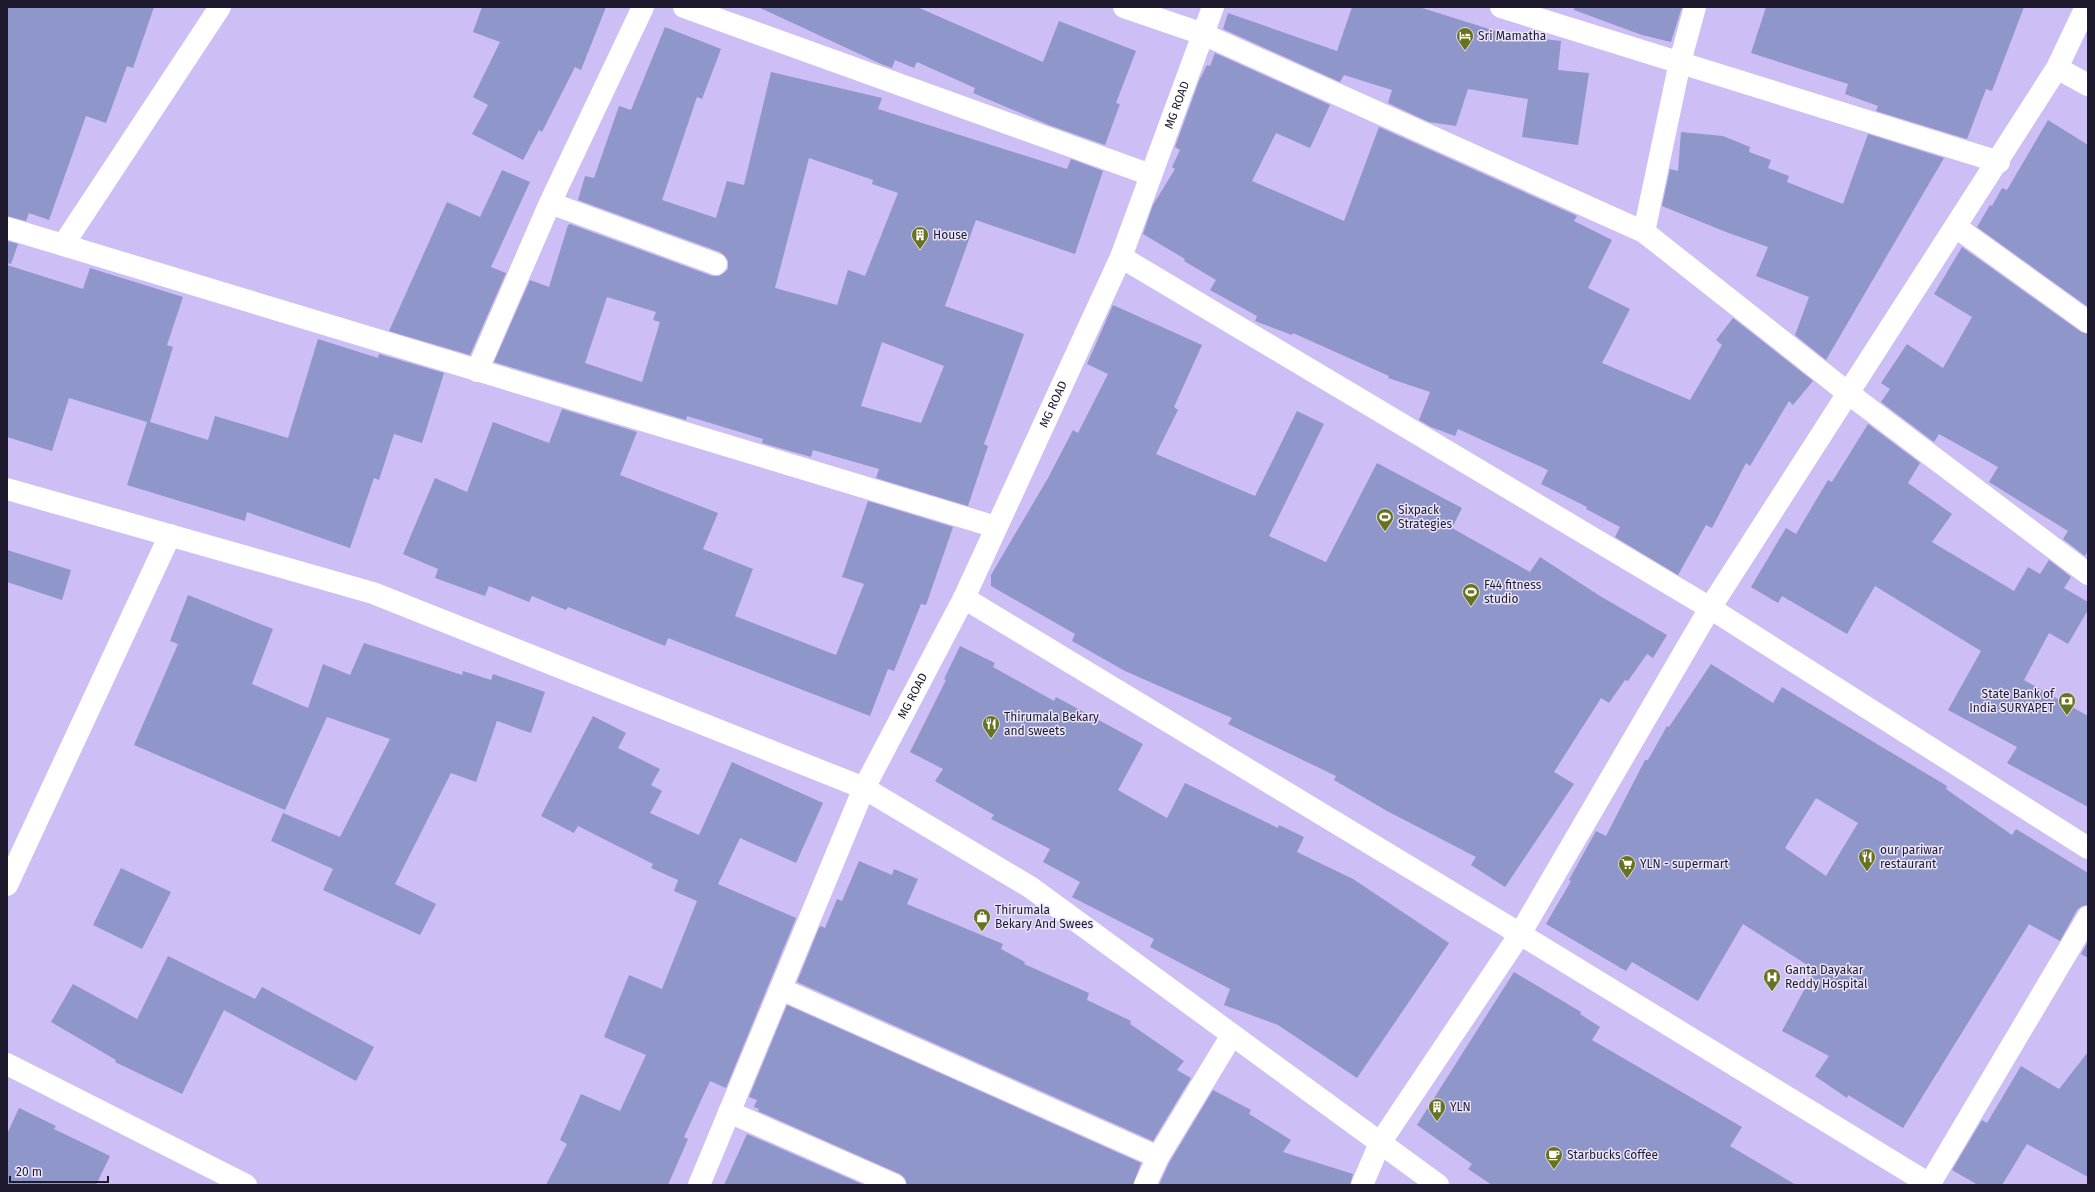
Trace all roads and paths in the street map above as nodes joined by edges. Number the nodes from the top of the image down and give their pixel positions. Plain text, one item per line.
1 (220, 7) edge
2 (643, 7) edge
3 (684, 7) edge
4 (1124, 7) edge
5 (1213, 7) edge
6 (1501, 7) edge
7 (1695, 7) edge
8 (2086, 7) edge
9 (1204, 34) junction
10 (1680, 62) junction
11 (2057, 68) junction
12 (2088, 85) edge
13 (1998, 162) junction
14 (1151, 175) junction
15 (550, 204) junction
16 (1956, 227) junction
17 (7, 228) edge
18 (1644, 232) junction
19 (64, 245) junction
20 (1121, 257) junction
21 (716, 264) dead end
22 (2088, 322) edge
23 (477, 371) junction
24 (1848, 394) junction
25 (7, 488) edge
26 (996, 527) junction
27 (170, 535) junction
28 (2088, 574) edge
29 (964, 598) junction
30 (1710, 608) junction
31 (864, 788) junction
32 (2088, 848) edge
33 (7, 885) edge
34 (2088, 917) edge
35 (1520, 934) junction
36 (780, 989) junction
37 (1232, 1035) junction
38 (7, 1064) edge
39 (729, 1112) junction
40 (1380, 1143) junction
41 (1158, 1157) junction
42 (246, 1185) edge
43 (699, 1185) edge
44 (895, 1185) edge
45 (1145, 1185) edge
46 (1362, 1185) edge
47 (1438, 1185) edge
48 (1929, 1185) edge

1 - 19 street
2 - 15 street
3 - 14 street
4 - 9 street
5 - 9 street, MG ROAD
6 - 10 street
7 - 10 street
8 - 11 street
9 - 14 street, MG ROAD
9 - 18 street
10 - 13 street
10 - 18 street
11 - 12 street
11 - 13 street
13 - 16 street
14 - 20 street, MG ROAD
15 - 21 street
15 - 23 street
16 - 22 street
16 - 24 street
17 - 19 street
18 - 24 street
19 - 23 street
20 - 26 street, MG ROAD
20 - 30 street
23 - 26 street
24 - 28 street
24 - 30 street
25 - 27 street
26 - 29 street, MG ROAD
27 - 31 street
27 - 33 street
29 - 31 street, MG ROAD
29 - 35 street
30 - 32 street
30 - 35 street
31 - 36 street, MG ROAD
31 - 37 street
34 - 48 street
35 - 40 street
35 - 48 street
36 - 39 street, MG ROAD
36 - 41 street
37 - 40 street
37 - 41 street
38 - 42 street
39 - 43 street, MG ROAD
39 - 44 street
40 - 46 street
40 - 47 street
41 - 45 street

